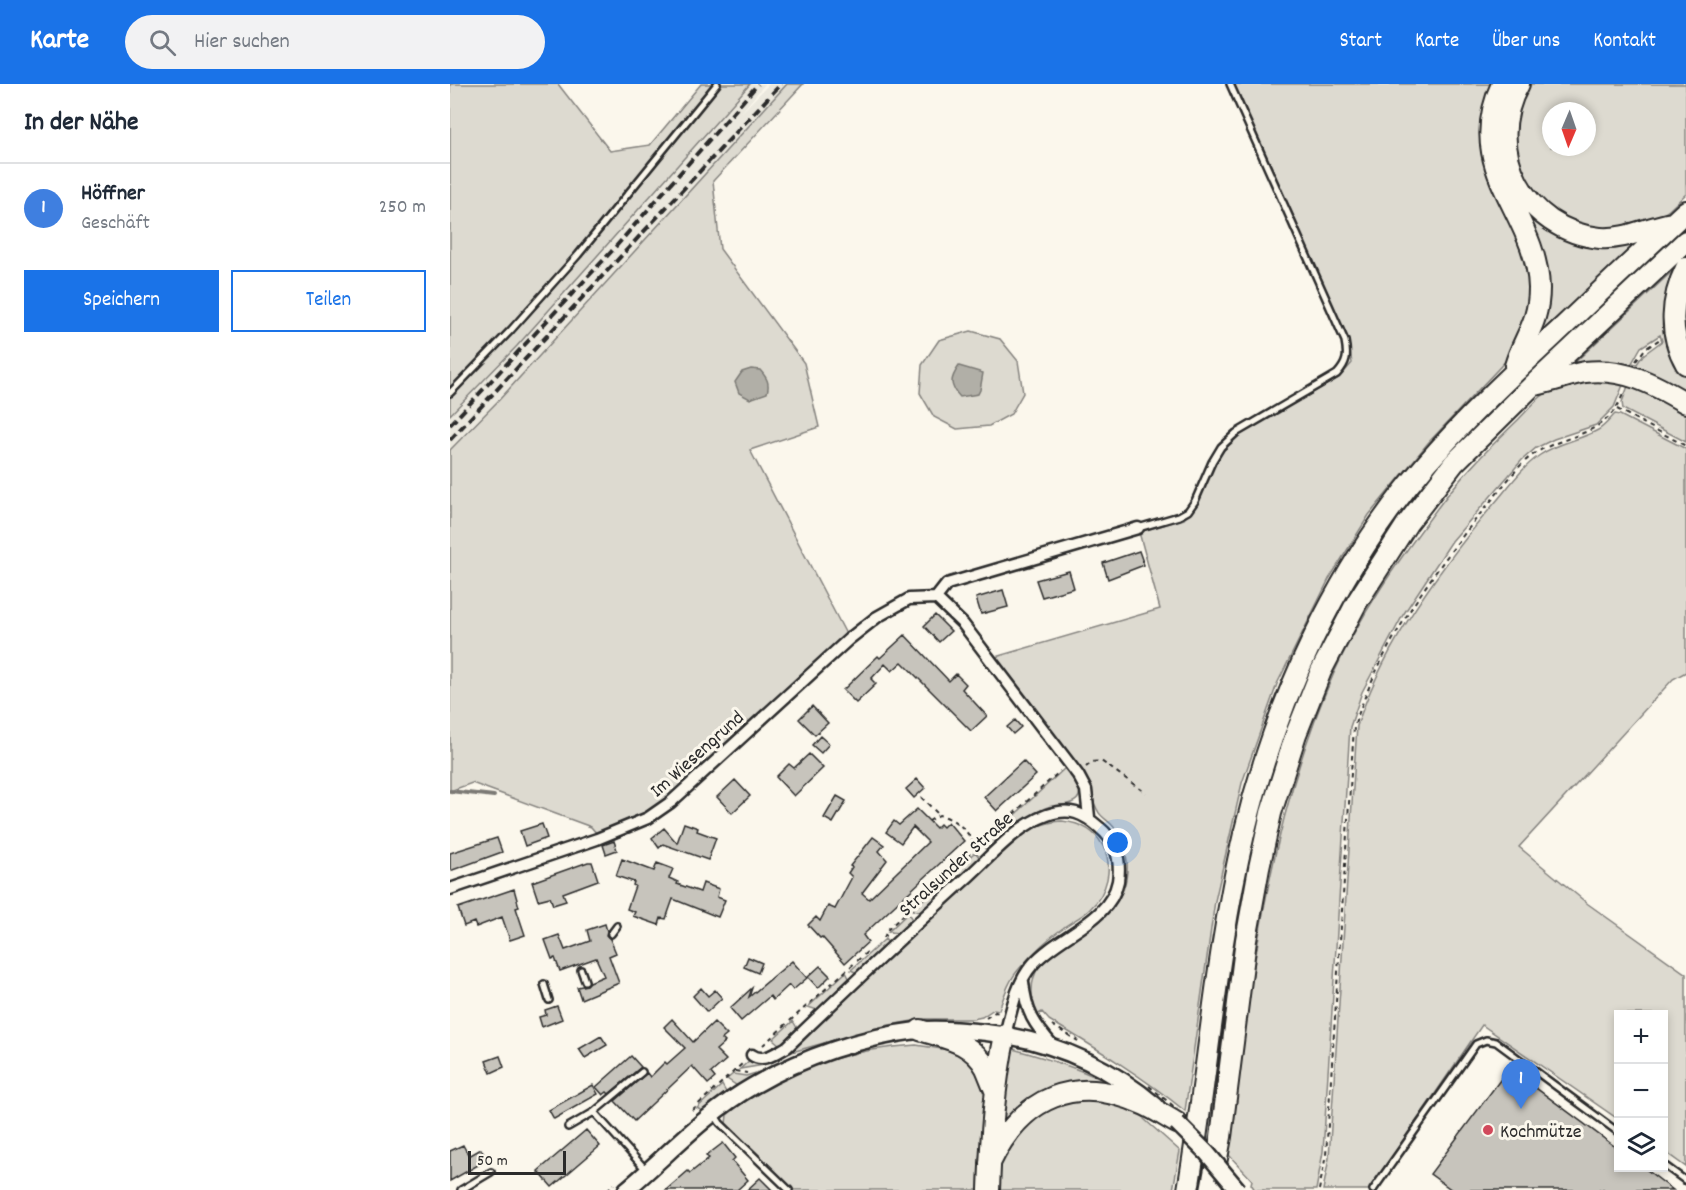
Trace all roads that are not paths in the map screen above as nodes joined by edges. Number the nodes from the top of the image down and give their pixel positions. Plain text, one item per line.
1 (717, 84) edge
2 (1230, 84) edge
3 (1502, 84) edge
4 (1519, 84) edge
5 (1680, 217) edge
6 (1686, 241) edge
7 (1686, 268) edge
8 (1686, 364) edge
9 (1512, 374) junction
10 (1532, 386) junction
11 (450, 393) edge
12 (1686, 403) edge
13 (1138, 528) joint
14 (936, 598) junction
15 (1089, 817) junction
16 (450, 889) edge
17 (617, 926) dead end
18 (611, 934) dead end
19 (581, 970) dead end
20 (1023, 979) junction
21 (585, 981) dead end
22 (544, 984) dead end
23 (549, 1000) dead end
24 (920, 1030) junction
25 (1005, 1035) junction
26 (1054, 1047) junction
27 (752, 1055) road end
28 (642, 1072) dead end
29 (996, 1093) junction
30 (1146, 1101) junction
31 (594, 1112) junction
32 (713, 1112) junction
33 (1177, 1124) joint
34 (568, 1127) dead end
35 (1614, 1129) edge
36 (990, 1163) junction
37 (1668, 1168) edge
38 (491, 1172) dead end
39 (648, 1172) junction
40 (1686, 1181) edge
41 (1187, 1185) edge
42 (461, 1190) edge
43 (626, 1190) edge
44 (789, 1190) edge
45 (989, 1190) edge
46 (1211, 1190) edge
47 (1238, 1190) edge
48 (1373, 1190) edge

1 - 11 lane
2 - 13 lane
3 - 9 highway
4 - 5 highway
5 - 9 highway
6 - 10 highway
7 - 8 highway
9 - 41 highway
10 - 12 highway
10 - 46 highway
13 - 14 street
14 - 15 street
14 - 16 street, Im Wiesengrund
15 - 20 street
15 - 27 street, Stralsunder Straße
17 - 18 lane
19 - 21 lane
20 - 25 street
20 - 26 street
22 - 23 lane
24 - 25 street
24 - 29 highway
24 - 32 street
25 - 26 street
25 - 29 highway
26 - 30 street
28 - 31 lane
29 - 36 highway
30 - 33 highway
30 - 36 highway
31 - 34 lane
31 - 39 lane
32 - 39 street
32 - 44 lane
33 - 47 street, bridge
35 - 48 lane
36 - 45 highway
37 - 40 lane
38 - 42 lane
39 - 43 street

